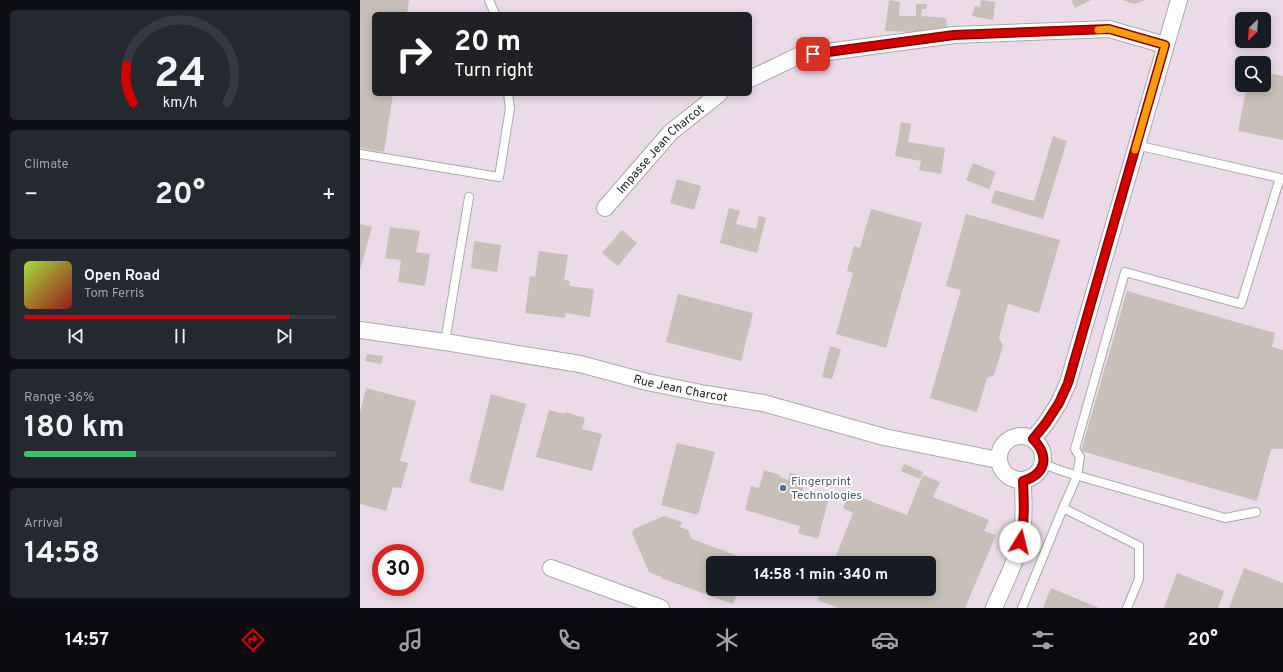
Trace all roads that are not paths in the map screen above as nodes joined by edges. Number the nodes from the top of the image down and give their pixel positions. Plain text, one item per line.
1 (489, 0) edge
2 (1179, 0) edge
3 (494, 12) edge
4 (1165, 45) junction
5 (752, 78) edge
6 (508, 96) edge
7 (716, 96) edge
8 (1136, 145) junction
9 (360, 154) edge
10 (469, 197) dead end
11 (605, 208) dead end
12 (360, 330) edge
13 (445, 342) junction
14 (1033, 439) junction
15 (998, 460) junction
16 (1043, 464) junction
17 (1077, 476) junction
18 (1023, 481) junction
19 (1063, 508) junction
20 (1256, 512) dead end
21 (551, 568) dead end
22 (661, 608) edge
23 (994, 608) edge
24 (1022, 608) edge
25 (1128, 608) edge

1 - 3 lane
2 - 4 street
4 - 5 street
4 - 8 street
6 - 9 lane
7 - 11 street, Impasse Jean Charcot
8 - 14 street
8 - 17 lane
10 - 13 lane
12 - 13 street, Rue Jean Charcot
13 - 15 street, Rue Jean Charcot
14 - 15 street
14 - 16 street
15 - 18 street
16 - 17 lane
16 - 18 street
17 - 19 lane
17 - 20 lane
18 - 23 street
19 - 24 lane
19 - 25 lane
21 - 22 street

